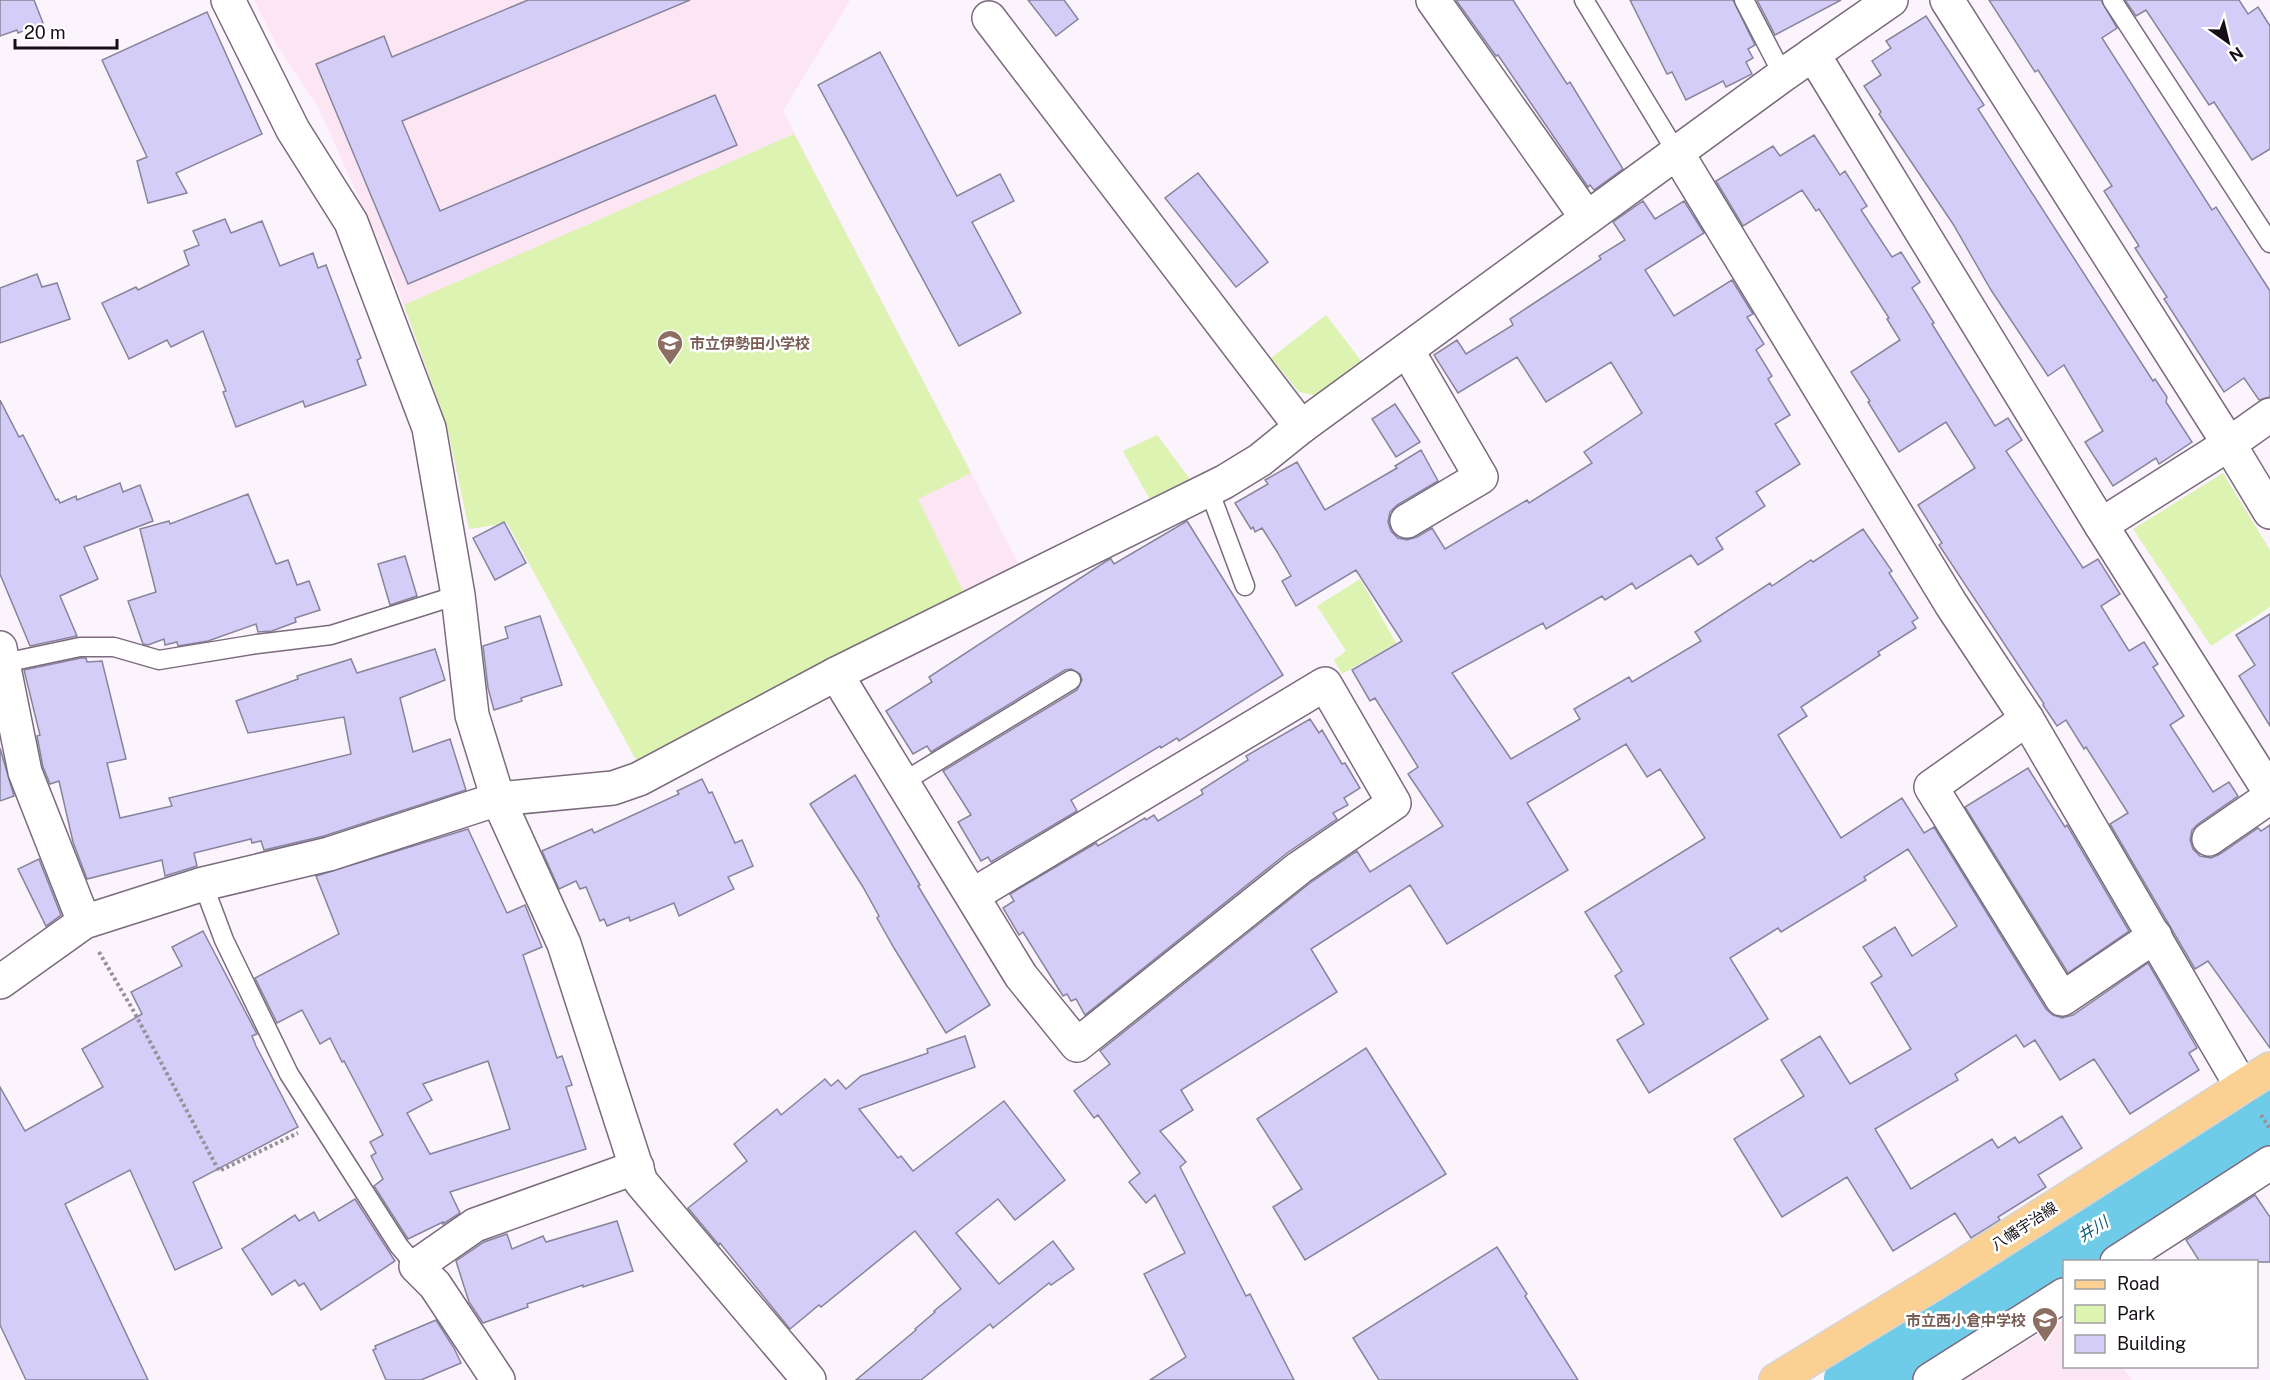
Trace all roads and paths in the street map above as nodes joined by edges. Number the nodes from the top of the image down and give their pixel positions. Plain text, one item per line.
1 (228, 0) edge
2 (1433, 0) edge
3 (1584, 0) edge
4 (1744, 0) edge
5 (1891, 0) edge
6 (1947, 0) edge
7 (2112, 0) edge
8 (989, 18) dead end
9 (1813, 54) junction
10 (1783, 75) junction
11 (1677, 153) junction
12 (1587, 218) junction
13 (2270, 243) edge
14 (1407, 350) junction
15 (2270, 415) edge
16 (1301, 427) junction
17 (2229, 444) junction
18 (1209, 490) junction
19 (2270, 513) edge
20 (1407, 521) dead end
21 (2101, 525) junction
22 (1245, 586) dead end
23 (458, 595) junction
24 (2, 655) edge
25 (836, 674) junction
26 (1071, 680) dead end
27 (2027, 719) junction
28 (903, 782) junction
29 (2270, 792) edge
30 (2270, 797) edge
31 (498, 799) junction
32 (2209, 839) dead end
33 (203, 884) junction
34 (973, 895) junction
35 (84, 922) junction
36 (2155, 936) junction
37 (0, 982) edge
38 (2270, 1069) edge
39 (2242, 1087) junction
40 (320, 1122) junction
41 (2270, 1162) edge
42 (637, 1167) junction
43 (2120, 1260) edge
44 (416, 1266) junction
45 (2063, 1296) edge
46 (498, 1380) edge
47 (809, 1380) edge
48 (1776, 1380) edge
49 (1930, 1380) edge

1 - 23 street
2 - 12 street
3 - 11 lane
4 - 10 lane
5 - 9 street
6 - 17 street
7 - 13 lane
8 - 16 street
9 - 10 street
9 - 21 street
10 - 11 street
11 - 12 street
11 - 27 street
12 - 14 street
14 - 16 street
14 - 20 street
15 - 17 street
16 - 18 street
17 - 19 street
17 - 21 street
18 - 22 lane
18 - 25 street
21 - 29 street
23 - 24 lane
23 - 31 street
24 - 35 street
25 - 28 street
25 - 31 street
26 - 28 lane
27 - 36 street
27 - 36 street
28 - 34 street
30 - 32 street
31 - 33 street
31 - 42 street
33 - 35 street
33 - 40 lane
34 - 34 street
35 - 37 street
35 - 40 path
36 - 39 street
38 - 39 main road, 八幡宇治線
39 - 48 main road, 八幡宇治線
40 - 44 lane
41 - 43 street
42 - 44 street
42 - 47 street
44 - 46 street
45 - 49 street

